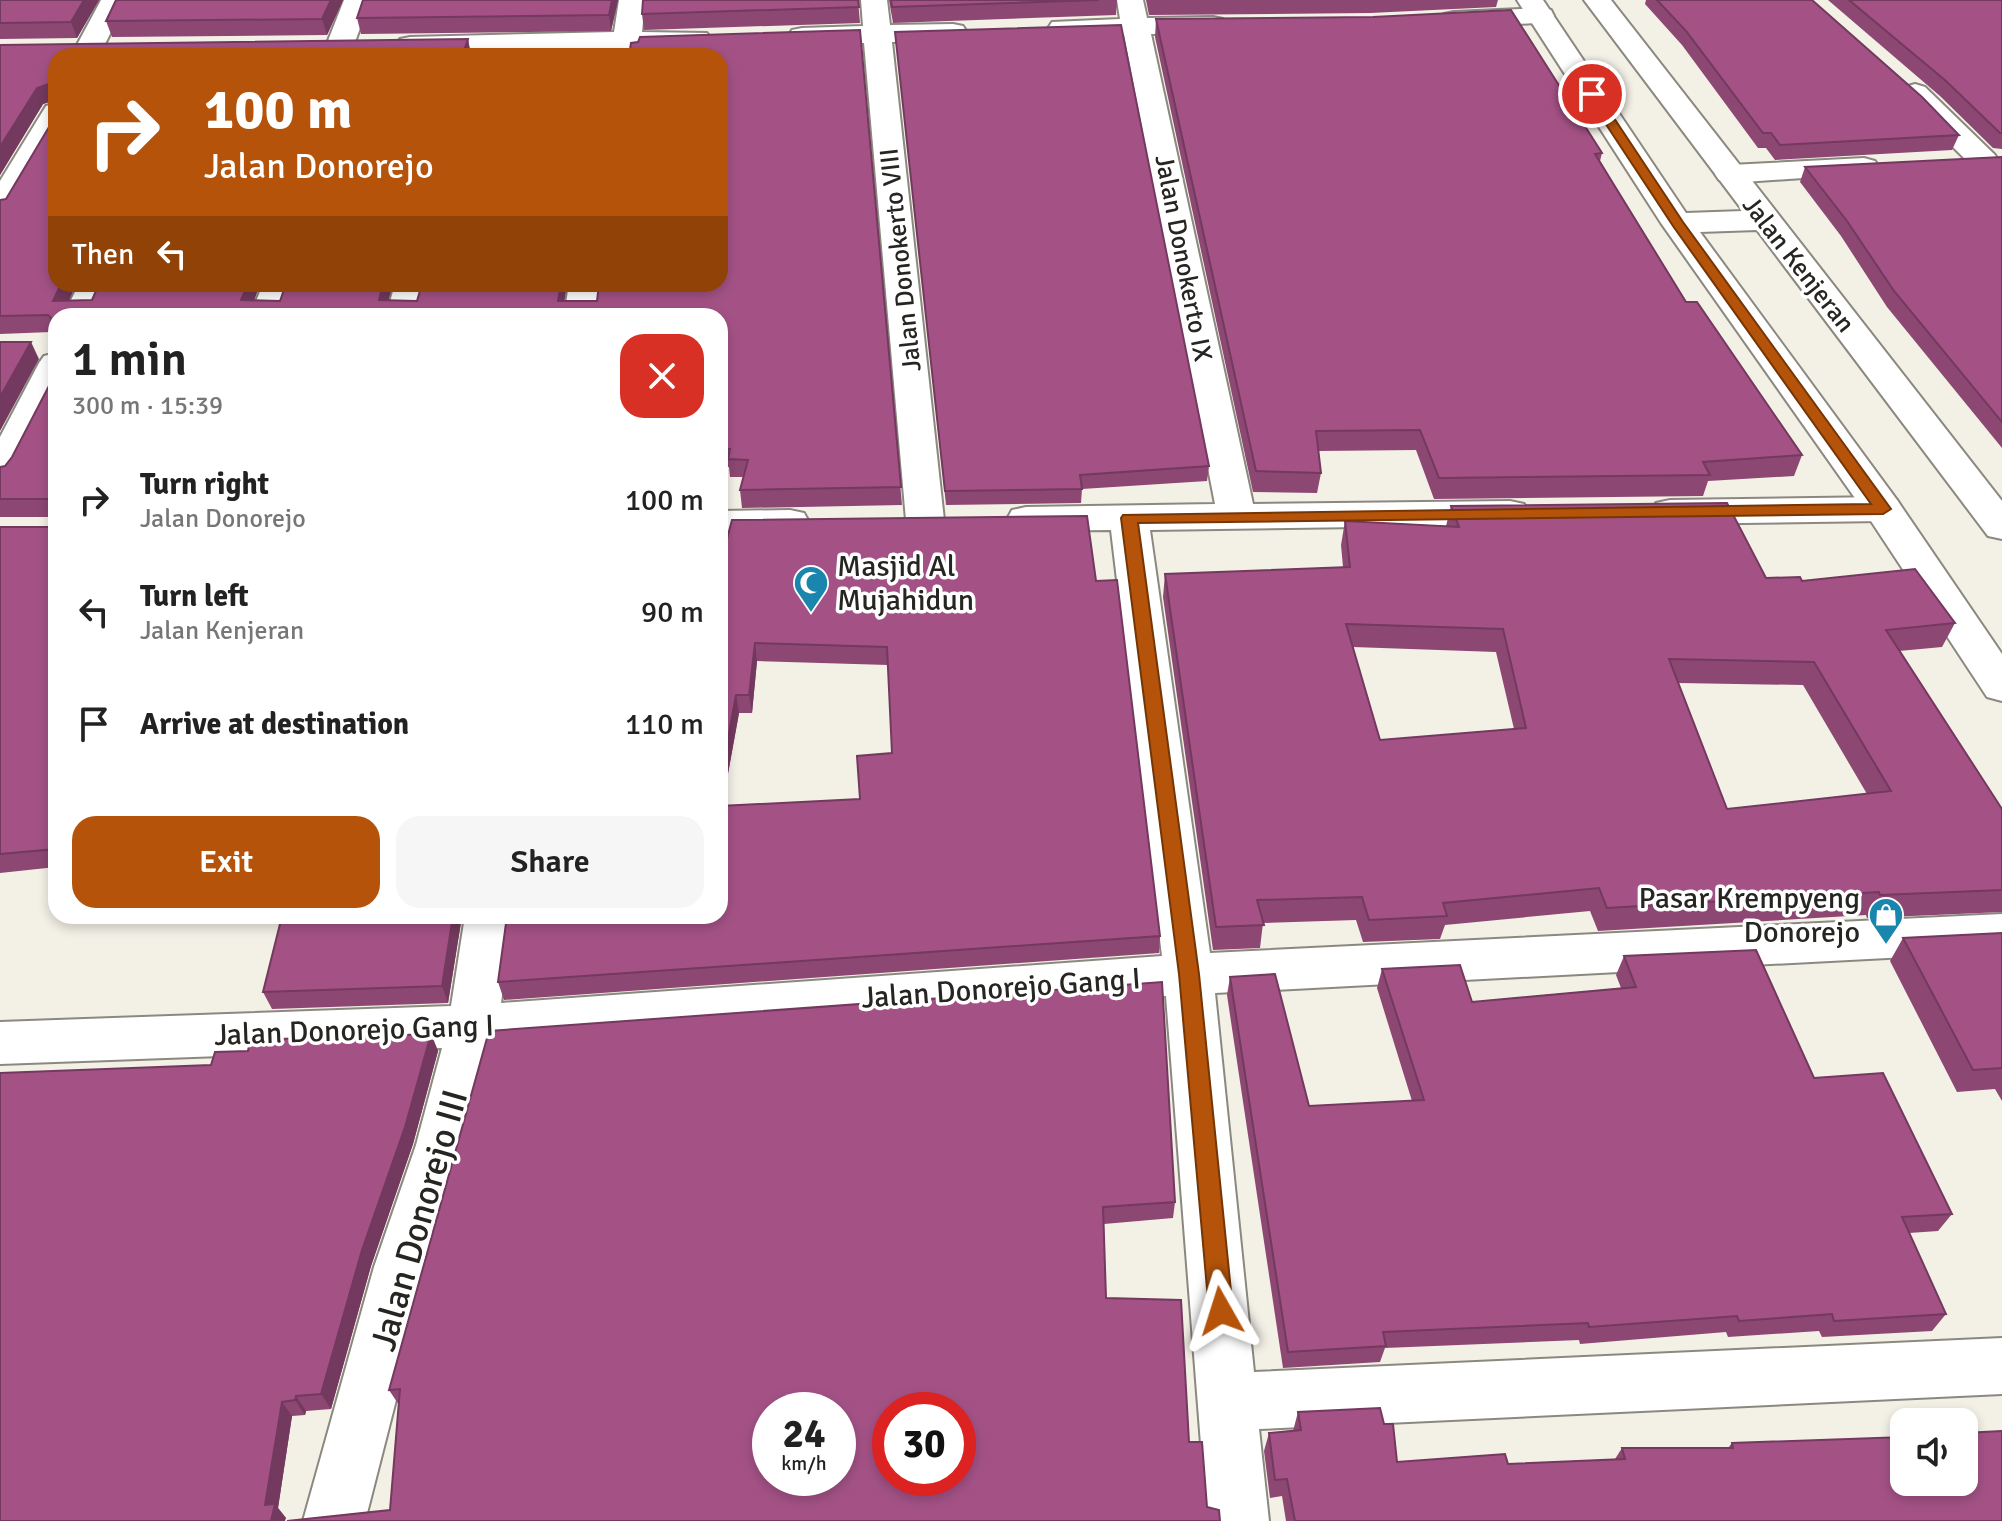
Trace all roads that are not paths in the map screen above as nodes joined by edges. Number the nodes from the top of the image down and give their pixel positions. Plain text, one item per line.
1 (114, 0) edge
2 (357, 0) edge
3 (632, 0) edge
4 (874, 0) edge
5 (1597, 0) edge
6 (1536, 8) edge
7 (1134, 13) edge
8 (1430, 21) edge
9 (1246, 25) edge
10 (1030, 29) edge
11 (984, 31) edge
12 (877, 34) junction
13 (783, 37) edge
14 (721, 39) edge
15 (309, 46) edge
16 (87, 48) edge
17 (320, 48) edge
18 (338, 48) edge
19 (362, 48) edge
20 (428, 48) edge
21 (626, 48) edge
22 (636, 48) edge
23 (1896, 77) edge
24 (48, 126) edge
25 (1993, 161) edge
26 (1939, 164) edge
27 (1894, 166) edge
28 (1730, 174) junction
29 (0, 207) edge
30 (1764, 220) junction
31 (1677, 223) junction
32 (47, 351) edge
33 (0, 473) edge
34 (1883, 509) junction
35 (1630, 512) edge
36 (1551, 513) edge
37 (1237, 517) junction
38 (1129, 518) junction
39 (819, 522) edge
40 (728, 523) edge
41 (2002, 527) edge
42 (2002, 686) edge
43 (488, 924) edge
44 (2002, 933) edge
45 (1189, 974) junction
46 (473, 1026) junction
47 (0, 1043) edge
48 (2002, 1366) edge
49 (1230, 1402) junction
50 (334, 1521) edge
51 (1238, 1521) edge

1 - 16 main road
2 - 18 main road
3 - 21 main road
4 - 12 main road, Jalan Donokerto VIII
5 - 28 main road, Jalan Kenjeran
6 - 8 main road
6 - 31 main road
7 - 9 main road
7 - 10 main road
7 - 37 main road, Jalan Donokerto IX
11 - 12 main road
12 - 13 main road
12 - 38 main road, Jalan Donokerto VIII
14 - 22 main road
15 - 17 main road
19 - 20 main road
23 - 25 main road
24 - 29 main road
25 - 26 main road
27 - 28 main road
28 - 30 main road, Jalan Kenjeran
30 - 31 main road
30 - 41 main road, Jalan Kenjeran
31 - 34 main road
32 - 33 main road
34 - 35 main road
34 - 42 main road
36 - 37 main road
37 - 38 main road
38 - 45 main road
39 - 40 main road
43 - 46 main road, Jalan Donorejo III
44 - 45 main road, Jalan Donorejo Gang I
45 - 46 main road, Jalan Donorejo Gang I
45 - 49 main road
46 - 47 main road, Jalan Donorejo Gang I
46 - 50 main road, Jalan Donorejo III
48 - 49 main road
49 - 51 main road

